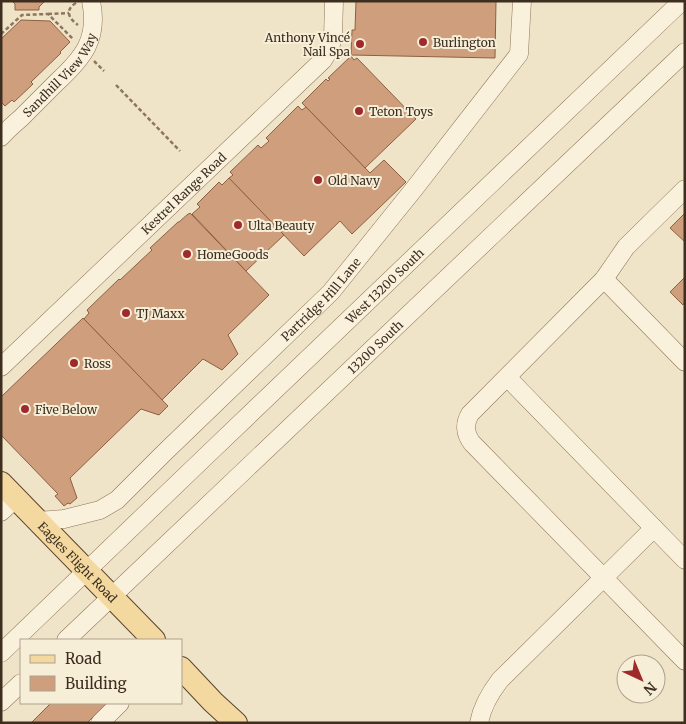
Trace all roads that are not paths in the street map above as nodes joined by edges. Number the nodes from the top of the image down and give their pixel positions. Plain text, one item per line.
1 (91, 1) edge
2 (334, 1) edge
3 (522, 1) edge
4 (682, 1) edge
5 (685, 52) edge
6 (1, 137) edge
7 (685, 189) edge
8 (604, 279) junction
9 (685, 362) edge
10 (1, 367) edge
11 (506, 377) junction
12 (6, 498) edge
13 (38, 521) junction
14 (654, 528) junction
15 (685, 560) edge
16 (87, 571) junction
17 (603, 578) junction
18 (112, 596) junction
19 (67, 639) edge
20 (153, 639) edge
21 (1, 653) edge
22 (685, 661) edge
23 (182, 669) edge
24 (20, 684) edge
25 (1, 702) edge
26 (119, 704) edge
27 (100, 723) edge
28 (236, 723) edge
29 (479, 723) edge

1 - 6 street, Sandhill View Way
2 - 10 street, Kestrel Range Road
3 - 13 street, Partridge Hill Lane
4 - 16 street, West 13200 South
5 - 18 street, 13200 South
7 - 8 street
8 - 9 street
8 - 11 street
11 - 14 street
11 - 17 street
12 - 13 main road, Eagles Flight Road
13 - 16 main road, Eagles Flight Road
14 - 15 street
14 - 17 street
16 - 18 main road, Eagles Flight Road
16 - 21 street
17 - 22 street
17 - 29 street
18 - 19 street, 13200 South
18 - 20 main road, Eagles Flight Road
23 - 28 main road
24 - 25 street
26 - 27 street

